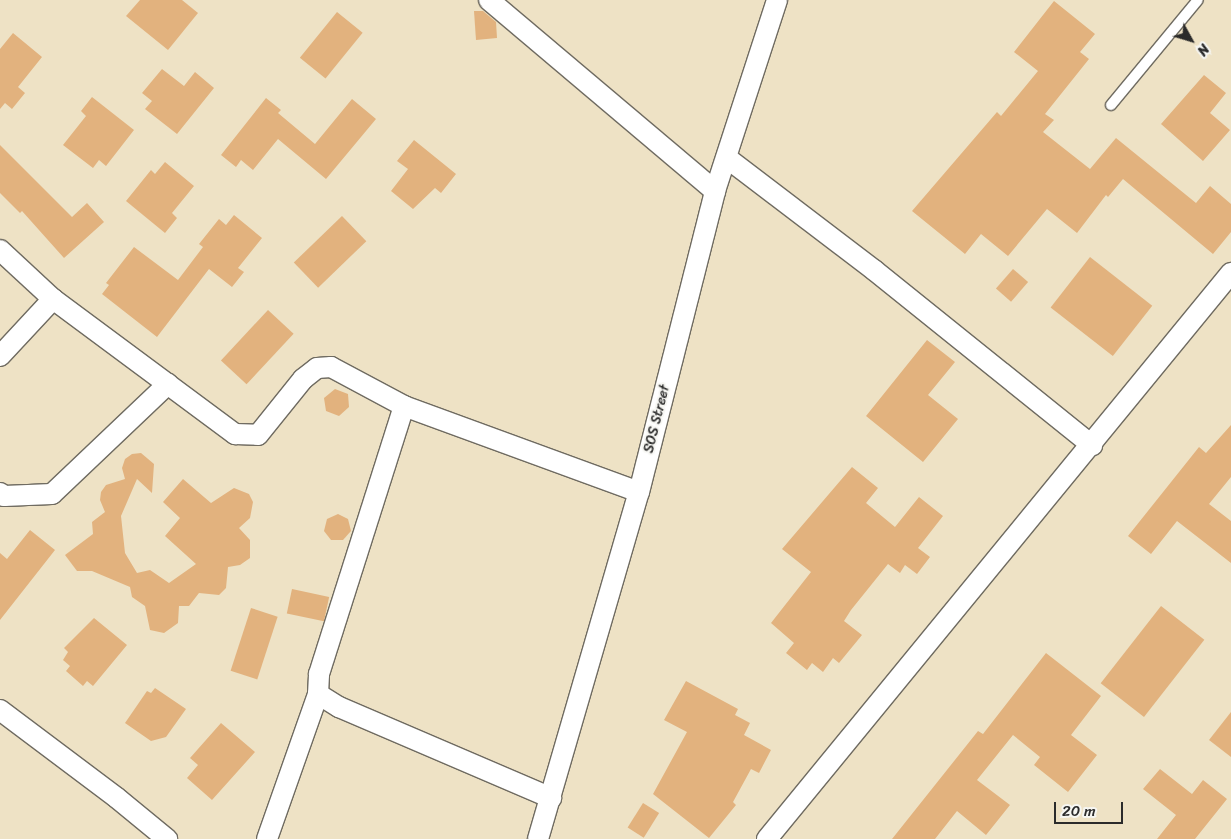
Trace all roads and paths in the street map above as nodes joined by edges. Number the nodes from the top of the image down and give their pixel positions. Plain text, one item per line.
1 (489, 0) edge
2 (777, 0) edge
3 (1198, 0) edge
4 (1111, 105) dead end
5 (727, 158) junction
6 (715, 190) junction
7 (0, 250) edge
8 (1231, 273) edge
9 (53, 299) junction
10 (0, 356) edge
11 (168, 384) junction
12 (404, 406) junction
13 (1092, 444) junction
14 (639, 492) junction
15 (0, 493) edge
16 (318, 694) junction
17 (0, 710) edge
18 (551, 798) junction
19 (167, 839) edge
20 (267, 839) edge
21 (538, 839) edge
22 (767, 839) edge

1 - 6 street
2 - 5 street, SOS Street
3 - 4 lane
5 - 6 street, SOS Street
5 - 13 street
6 - 14 street, SOS Street
7 - 9 street
8 - 13 street
9 - 10 street
9 - 11 street
11 - 12 street
11 - 15 street
12 - 14 street
12 - 16 street
13 - 22 street
14 - 18 street, SOS Street
16 - 18 street
16 - 20 street
17 - 19 street
18 - 21 street, SOS Street

